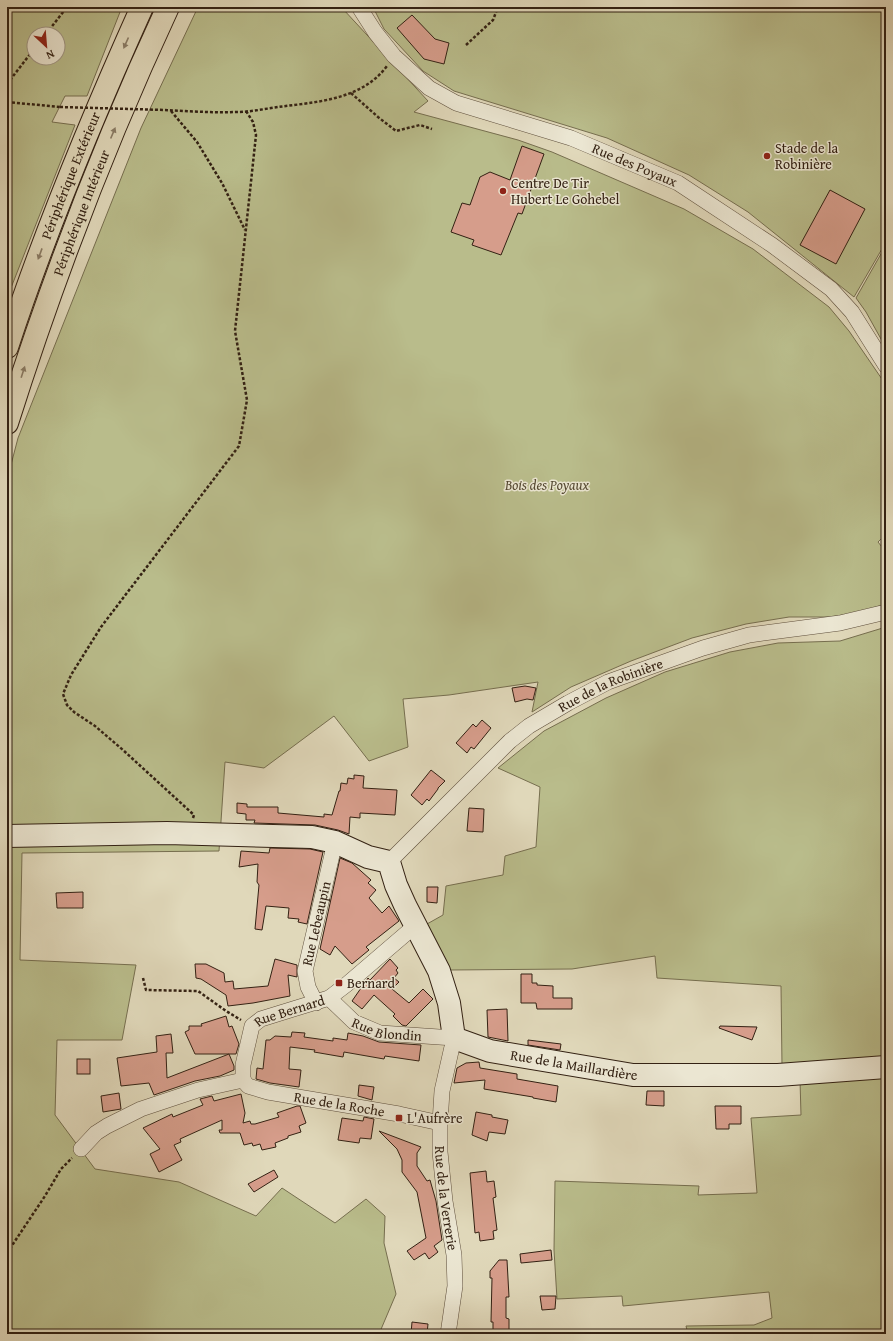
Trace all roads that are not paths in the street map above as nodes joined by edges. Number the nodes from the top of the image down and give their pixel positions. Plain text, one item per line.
1 (142, 7) edge
2 (168, 7) edge
3 (359, 7) edge
4 (7, 347) edge
5 (886, 366) edge
6 (7, 423) edge
7 (886, 612) edge
8 (7, 836) edge
9 (335, 842) junction
10 (389, 862) junction
11 (416, 925) junction
12 (322, 1000) junction
13 (454, 1038) junction
14 (886, 1067) edge
15 (243, 1080) junction
16 (440, 1123) junction
17 (81, 1149) road end
18 (448, 1334) edge

1 -> 4 highway, Périphérique Extérieur
6 -> 2 highway, Périphérique Intérieur
3 - 5 street, Rue des Poyaux
7 - 10 street, Rue de la Robinière
8 - 9 street
9 - 10 street
9 - 12 street, Rue Lebeaupin
10 - 11 street
11 - 12 street, Rue Bernard
11 - 13 street
12 - 13 street, Rue Blondin
12 - 15 street, Rue Bernard
13 - 14 street, Rue de la Maillardière
13 - 16 street, Rue de la Verrerie
15 - 16 street, Rue de la Roche
15 - 17 street
16 - 18 street, Rue de la Verrerie

